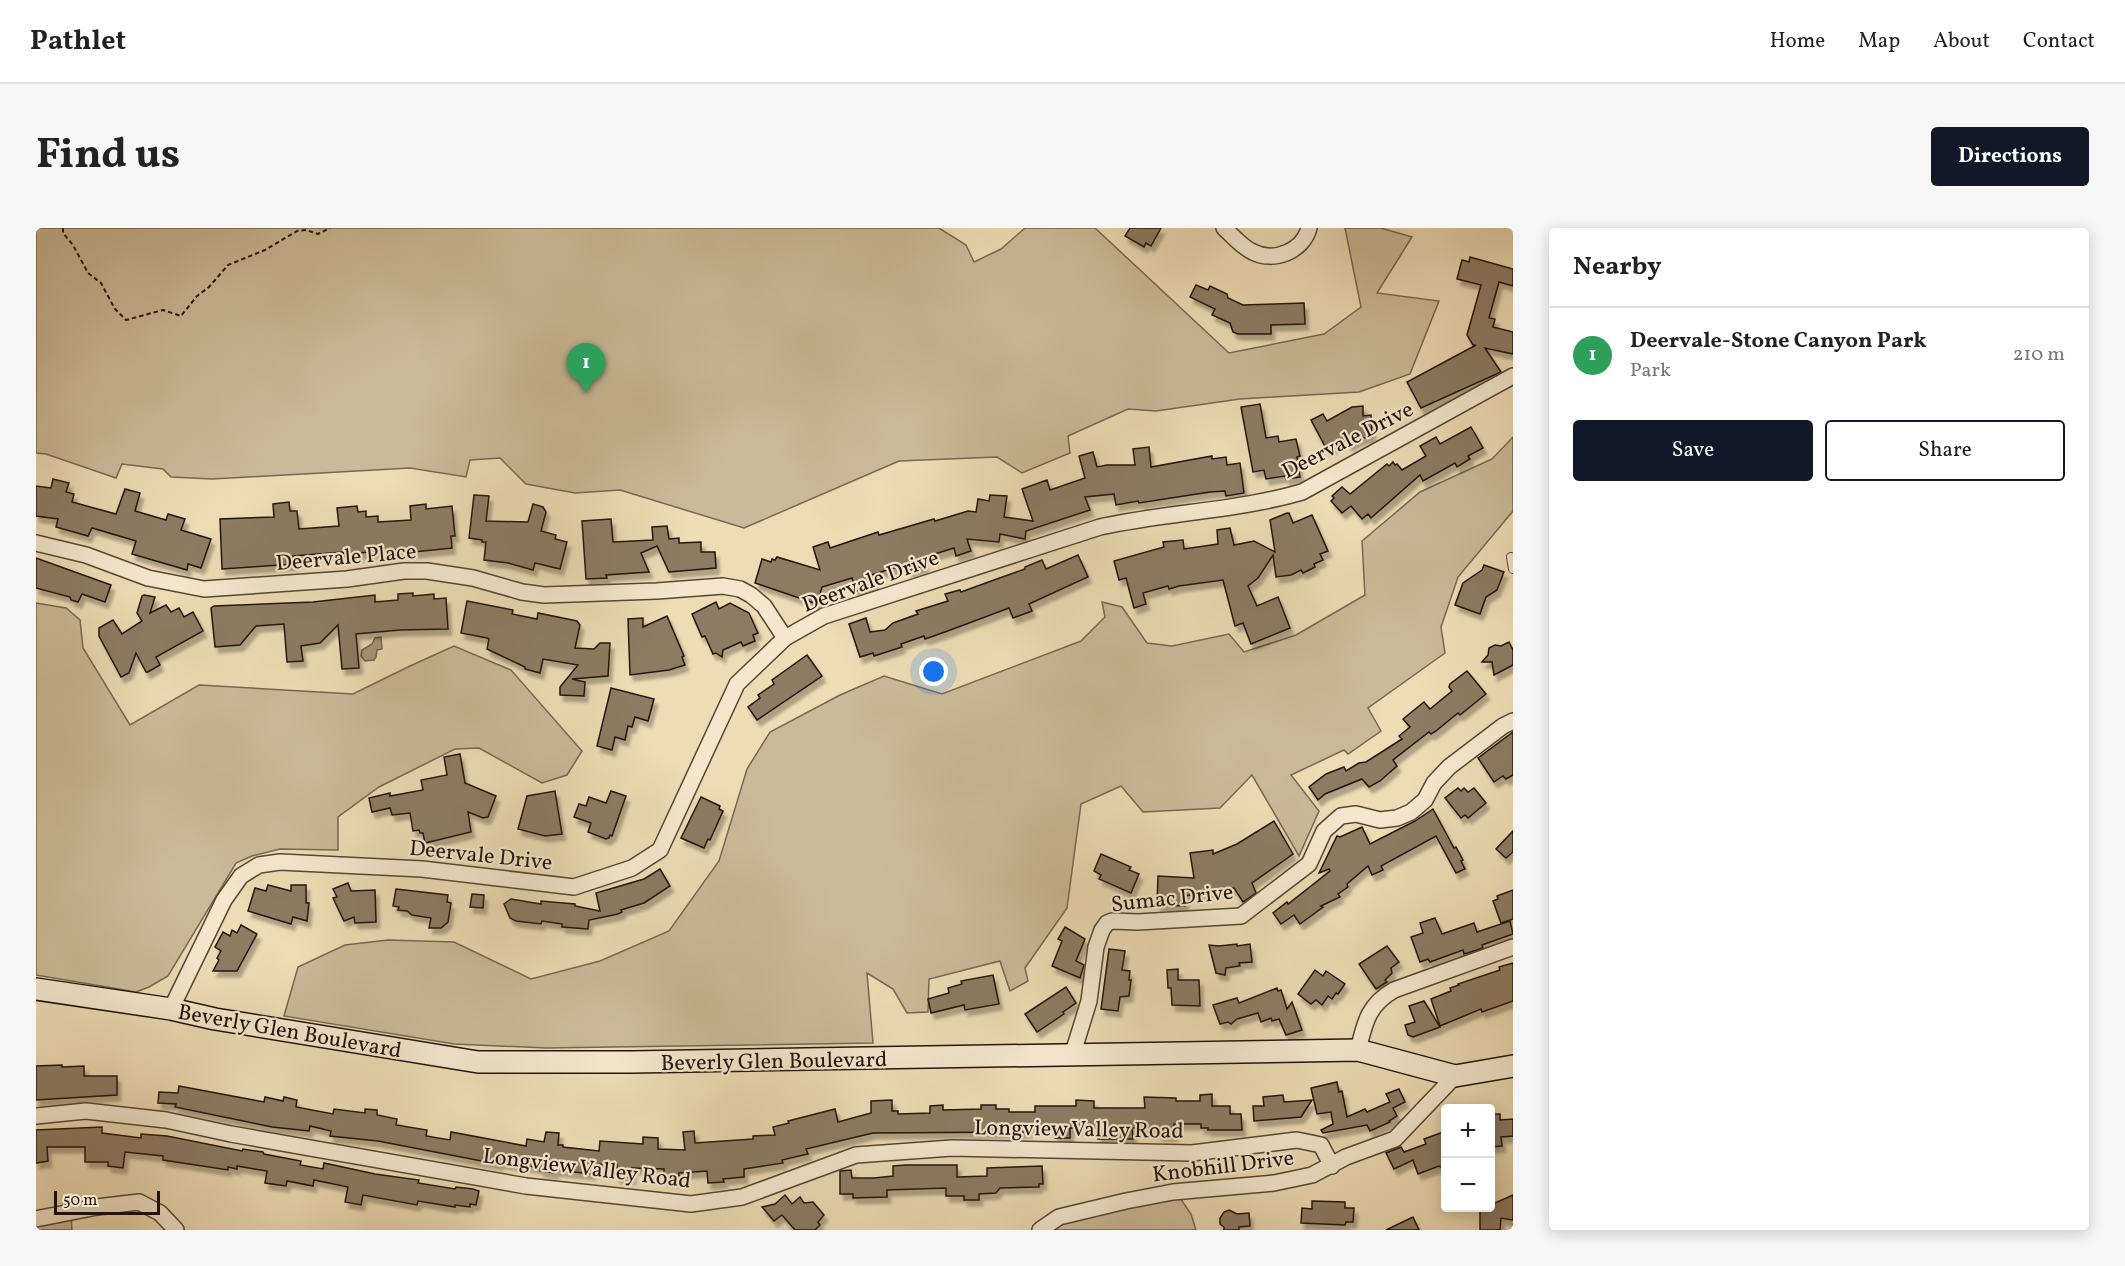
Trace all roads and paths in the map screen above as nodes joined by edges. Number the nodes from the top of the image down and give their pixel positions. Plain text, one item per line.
1 (63, 228) edge
2 (330, 228) edge
3 (1224, 228) edge
4 (1309, 228) edge
5 (1513, 376) edge
6 (36, 543) edge
7 (1511, 557) dead end
8 (1513, 568) edge
9 (785, 638) junction
10 (1513, 721) edge
11 (1513, 947) edge
12 (36, 989) edge
13 (171, 1010) junction
14 (1358, 1050) junction
15 (1071, 1056) junction
16 (1513, 1066) edge
17 (1455, 1076) junction
18 (36, 1116) edge
19 (1332, 1166) junction
20 (36, 1219) edge
21 (176, 1230) edge
22 (1040, 1230) edge

1 - 2 path
3 - 4 street
5 - 9 street, Deervale Drive
6 - 9 street, Deervale Place
7 - 8 lane
9 - 13 street, Deervale Drive
10 - 15 street, Sumac Drive
11 - 14 street
12 - 13 main road, Beverly Glen Boulevard
13 - 15 main road, Beverly Glen Boulevard
14 - 15 main road, Beverly Glen Boulevard
14 - 17 main road, Beverly Glen Boulevard
16 - 17 main road, Beverly Glen Boulevard
17 - 19 street, Knobhill Drive
18 - 19 street, Longview Valley Road
19 - 22 street, Knobhill Drive
20 - 21 street

